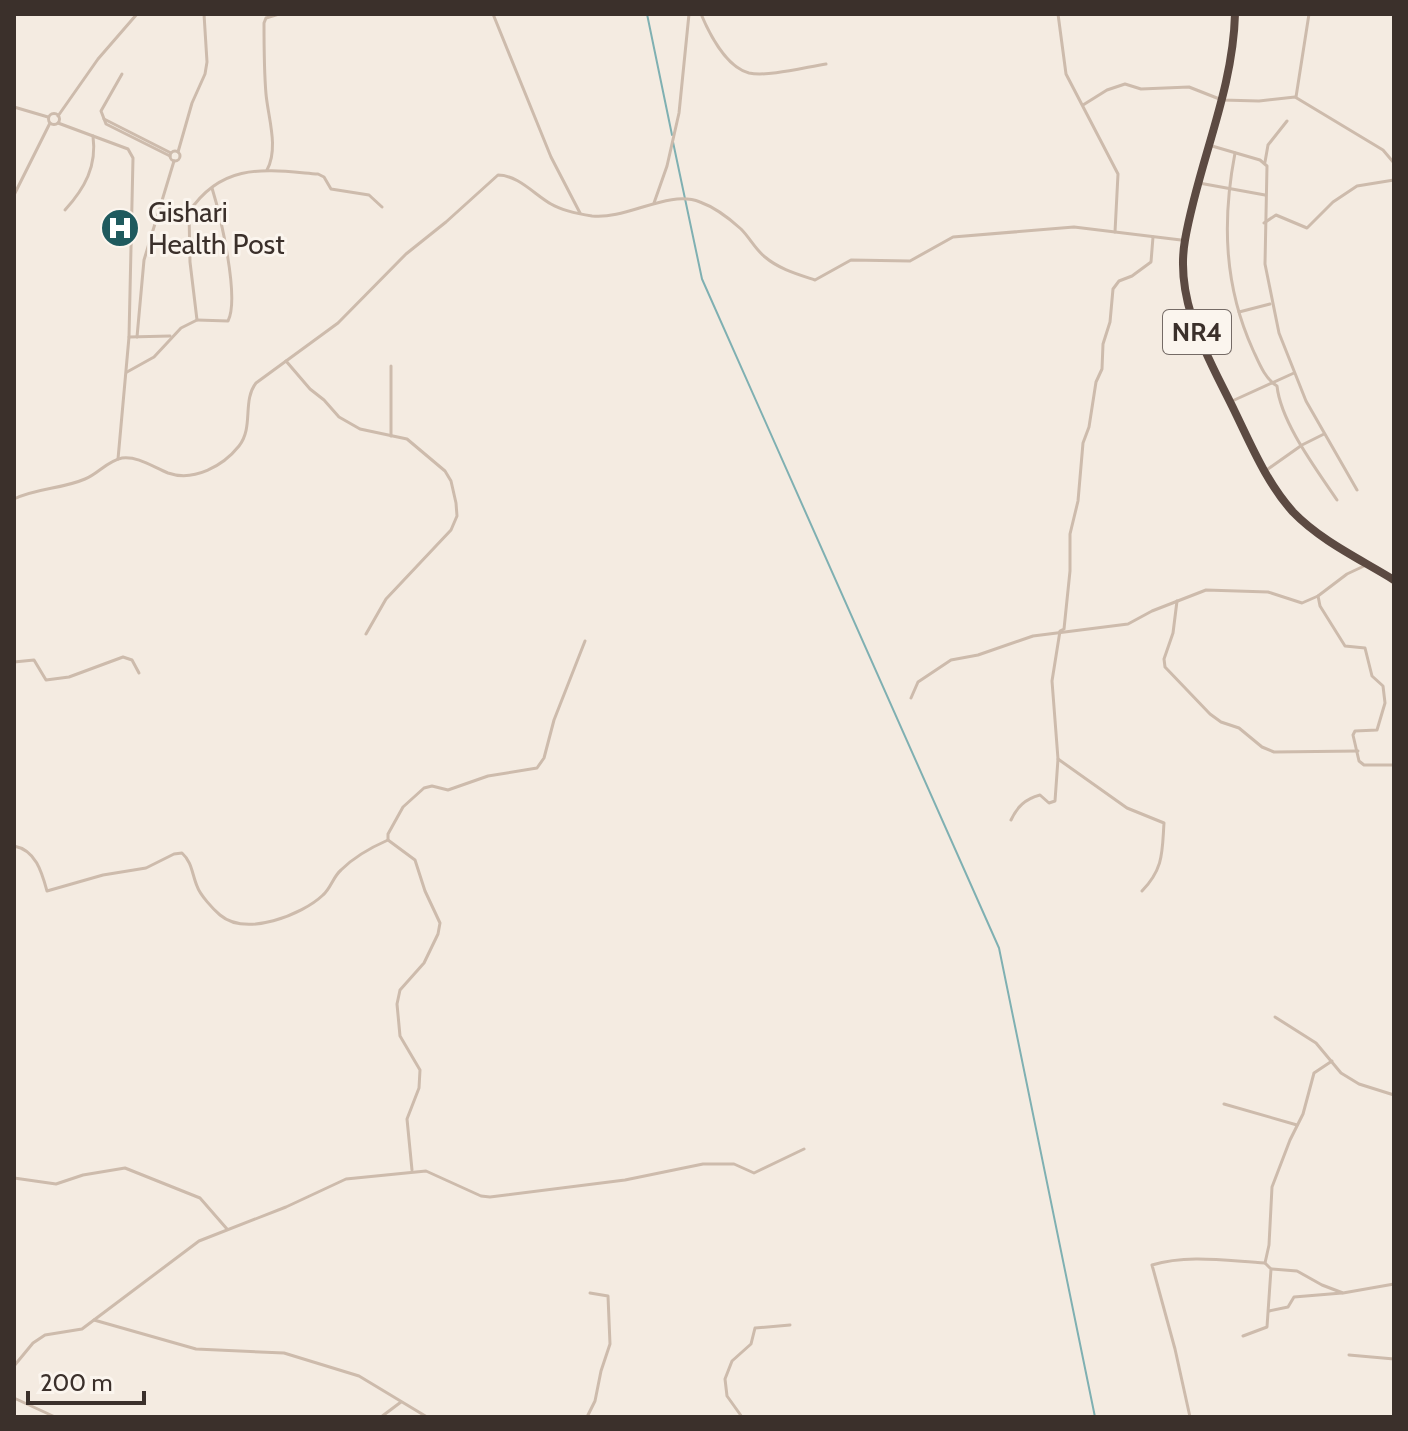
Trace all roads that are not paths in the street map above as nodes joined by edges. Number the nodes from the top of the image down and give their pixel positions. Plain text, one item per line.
1 (137, 14) edge
2 (204, 14) edge
3 (279, 14) edge
4 (493, 14) edge
5 (689, 14) edge
6 (701, 14) edge
7 (1058, 14) edge
8 (1235, 14) edge
9 (1309, 14) edge
10 (826, 64) dead end
11 (122, 74) dead end
12 (1295, 97) junction
13 (1222, 100) junction
14 (1083, 105) junction
15 (14, 107) edge
16 (58, 116) junction
17 (48, 117) junction
18 (104, 119) junction
19 (1287, 121) dead end
20 (50, 123) junction
21 (58, 123) junction
22 (93, 136) junction
23 (130, 136) junction
24 (1209, 145) junction
25 (128, 149) junction
26 (178, 152) junction
27 (1235, 153) junction
28 (170, 154) junction
29 (174, 161) junction
30 (1265, 162) junction
31 (1394, 163) edge
32 (267, 170) junction
33 (1394, 180) edge
34 (1199, 183) junction
35 (212, 188) junction
36 (1229, 188) junction
37 (14, 195) edge
38 (1265, 195) junction
39 (654, 203) junction
40 (382, 207) dead end
41 (65, 210) dead end
42 (580, 213) junction
43 (1264, 223) junction
44 (1115, 233) junction
45 (1153, 237) junction
46 (1185, 240) junction
47 (1272, 304) junction
48 (1239, 312) junction
49 (197, 320) junction
50 (171, 336) junction
51 (129, 337) junction
52 (137, 337) junction
53 (286, 361) junction
54 (391, 366) dead end
55 (127, 372) junction
56 (1294, 373) junction
57 (1270, 382) junction
58 (1230, 402) junction
59 (1324, 434) junction
60 (391, 436) junction
61 (1302, 445) junction
62 (118, 459) junction
63 (1264, 472) junction
64 (1357, 490) dead end
65 (14, 499) edge
66 (1337, 500) dead end
67 (1368, 564) junction
68 (1394, 580) edge
69 (1318, 596) junction
70 (1177, 601) junction
71 (1060, 631) junction
72 (366, 634) dead end
73 (585, 641) dead end
74 (14, 662) edge
75 (139, 673) dead end
76 (1394, 695) edge
77 (1385, 696) junction
78 (911, 698) dead end
79 (1358, 751) junction
80 (1058, 759) junction
81 (1394, 765) edge
82 (1011, 820) dead end
83 (388, 840) junction
84 (14, 846) edge
85 (1142, 891) dead end
86 (1275, 1017) dead end
87 (1332, 1061) junction
88 (1394, 1095) edge
89 (1224, 1104) dead end
90 (1297, 1125) junction
91 (804, 1149) dead end
92 (412, 1170) junction
93 (14, 1178) edge
94 (227, 1230) junction
95 (1265, 1263) junction
96 (1271, 1269) junction
97 (1394, 1284) edge
98 (590, 1293) dead end
99 (1343, 1293) junction
100 (1269, 1311) junction
101 (94, 1320) junction
102 (790, 1325) dead end
103 (1243, 1336) dead end
104 (1349, 1355) dead end
105 (1394, 1359) edge
106 (14, 1366) edge
107 (14, 1398) edge
108 (402, 1401) junction
109 (55, 1417) edge
110 (381, 1417) edge
111 (427, 1417) edge
112 (587, 1417) edge
113 (742, 1417) edge
114 (1190, 1417) edge

1 - 16 street
2 - 26 street
3 - 32 street
4 - 42 street
5 - 39 street
6 - 10 street
7 - 14 street
8 - 13 highway, NR4
9 - 12 street
11 - 18 street
12 - 13 street
12 - 31 street
13 - 14 street
13 - 24 highway, NR4
14 - 44 street
15 - 17 street
16 - 17 street
16 - 21 street
17 - 20 street
18 - 23 street
18 - 28 street
19 - 30 street
20 - 21 street
20 - 37 street
21 - 22 street
22 - 25 street
22 - 41 street
23 - 25 street
23 - 28 street
24 - 27 street
24 - 34 highway, NR4
25 - 51 street
26 - 28 street
26 - 29 street
27 - 30 street
27 - 36 street
28 - 29 street
29 - 52 street
30 - 38 street
32 - 35 street
32 - 40 street
33 - 43 street
34 - 36 street
34 - 46 highway, NR4
35 - 49 street
35 - 49 street
36 - 38 street
36 - 48 street
38 - 43 street
39 - 42 street
39 - 44 street
42 - 53 street
43 - 47 street
44 - 45 street
45 - 46 street
45 - 71 street
46 - 58 highway, NR4
47 - 48 street
47 - 56 street
48 - 57 street
49 - 50 street
50 - 52 street
50 - 55 street
51 - 52 street
51 - 55 street
53 - 60 street
53 - 62 street
54 - 60 street
55 - 62 street
56 - 57 street
56 - 59 street
57 - 58 street
57 - 61 street
58 - 63 highway, NR4
59 - 61 street
59 - 64 street
60 - 72 street
61 - 63 street
61 - 66 street
62 - 65 street
63 - 67 highway, NR4
67 - 68 highway, NR4
67 - 69 street
69 - 70 street
69 - 77 street
70 - 71 street
70 - 79 street
71 - 78 street
71 - 80 street
73 - 83 street
74 - 75 street
76 - 77 street
77 - 79 street
79 - 81 street
80 - 82 street
80 - 85 street
83 - 84 street
83 - 92 street
86 - 87 street
87 - 88 street
87 - 90 street
89 - 90 street
90 - 95 street
91 - 92 street
92 - 94 street
93 - 94 street
94 - 101 street
95 - 96 street
95 - 114 street
96 - 99 street
96 - 100 street
97 - 99 street
98 - 112 street
99 - 100 street
100 - 103 street
101 - 106 street
101 - 108 street
102 - 113 street
104 - 105 street
107 - 109 street
108 - 110 street
108 - 111 street

